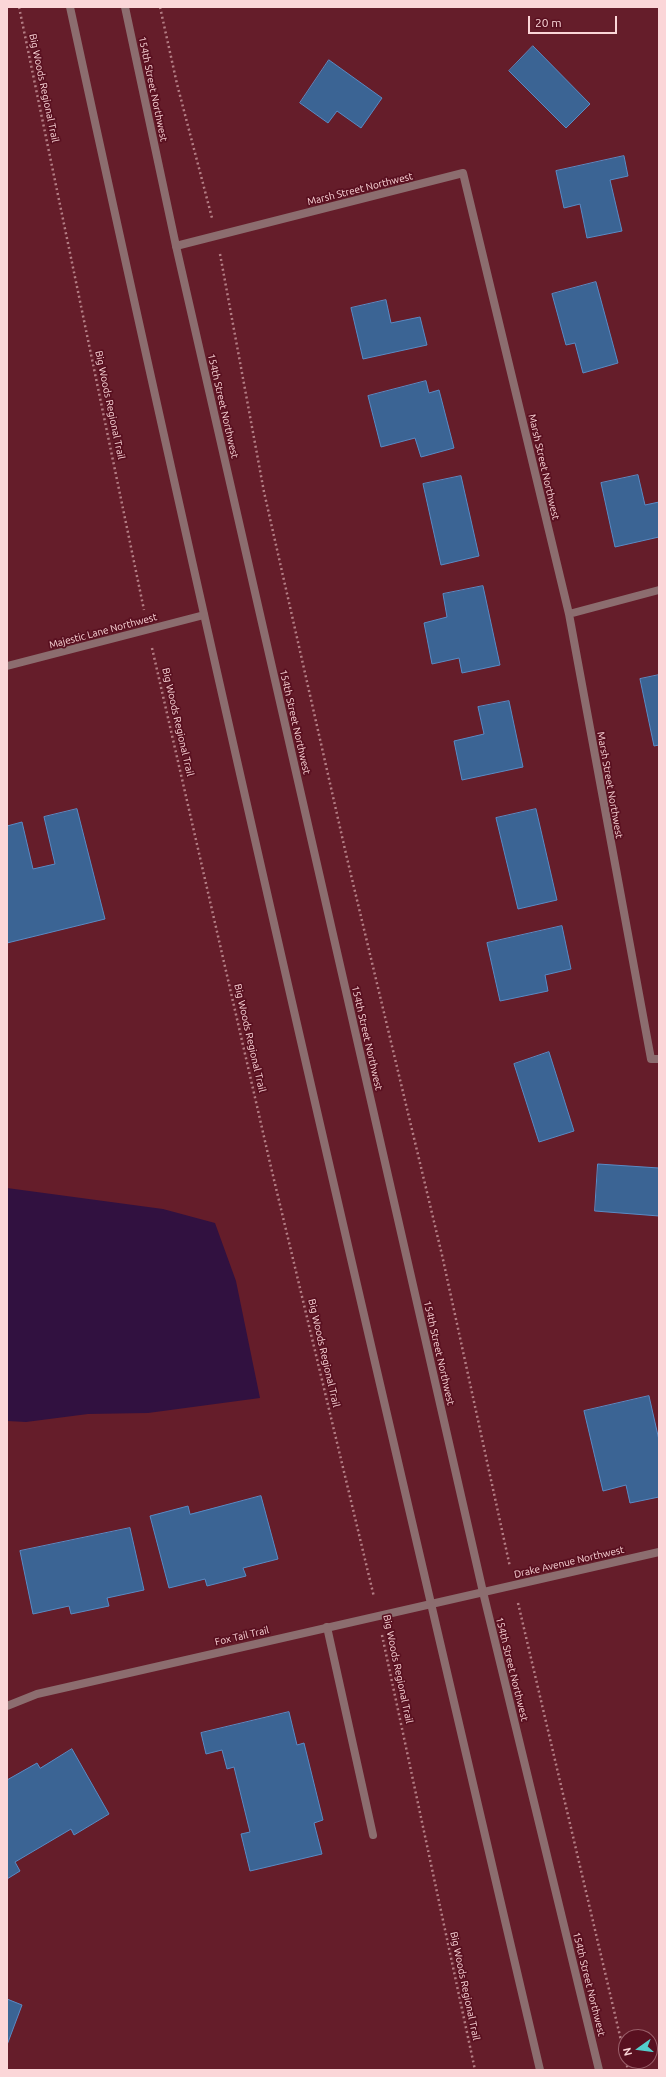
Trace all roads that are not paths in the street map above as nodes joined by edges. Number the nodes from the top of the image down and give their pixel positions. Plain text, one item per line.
1 (70, 7) edge
2 (125, 7) edge
3 (176, 246) junction
4 (659, 590) edge
5 (569, 614) junction
6 (204, 615) junction
7 (7, 666) edge
8 (655, 1059) edge
9 (659, 1552) edge
10 (483, 1592) junction
11 (430, 1604) junction
12 (327, 1627) junction
13 (7, 1706) edge
14 (373, 1835) dead end
15 (540, 2070) edge
16 (599, 2070) edge

1 - 6 street
2 - 3 street, 154th Street Northwest
3 - 5 street, Marsh Street Northwest
3 - 10 street, 154th Street Northwest
4 - 5 street
5 - 8 street, Marsh Street Northwest
6 - 7 street, Majestic Lane Northwest
6 - 11 street
9 - 10 street, Drake Avenue Northwest
10 - 11 street, Fox Tail Trail
10 - 16 street, 154th Street Northwest
11 - 12 street, Fox Tail Trail
11 - 15 street
12 - 13 street, Fox Tail Trail
12 - 14 street

